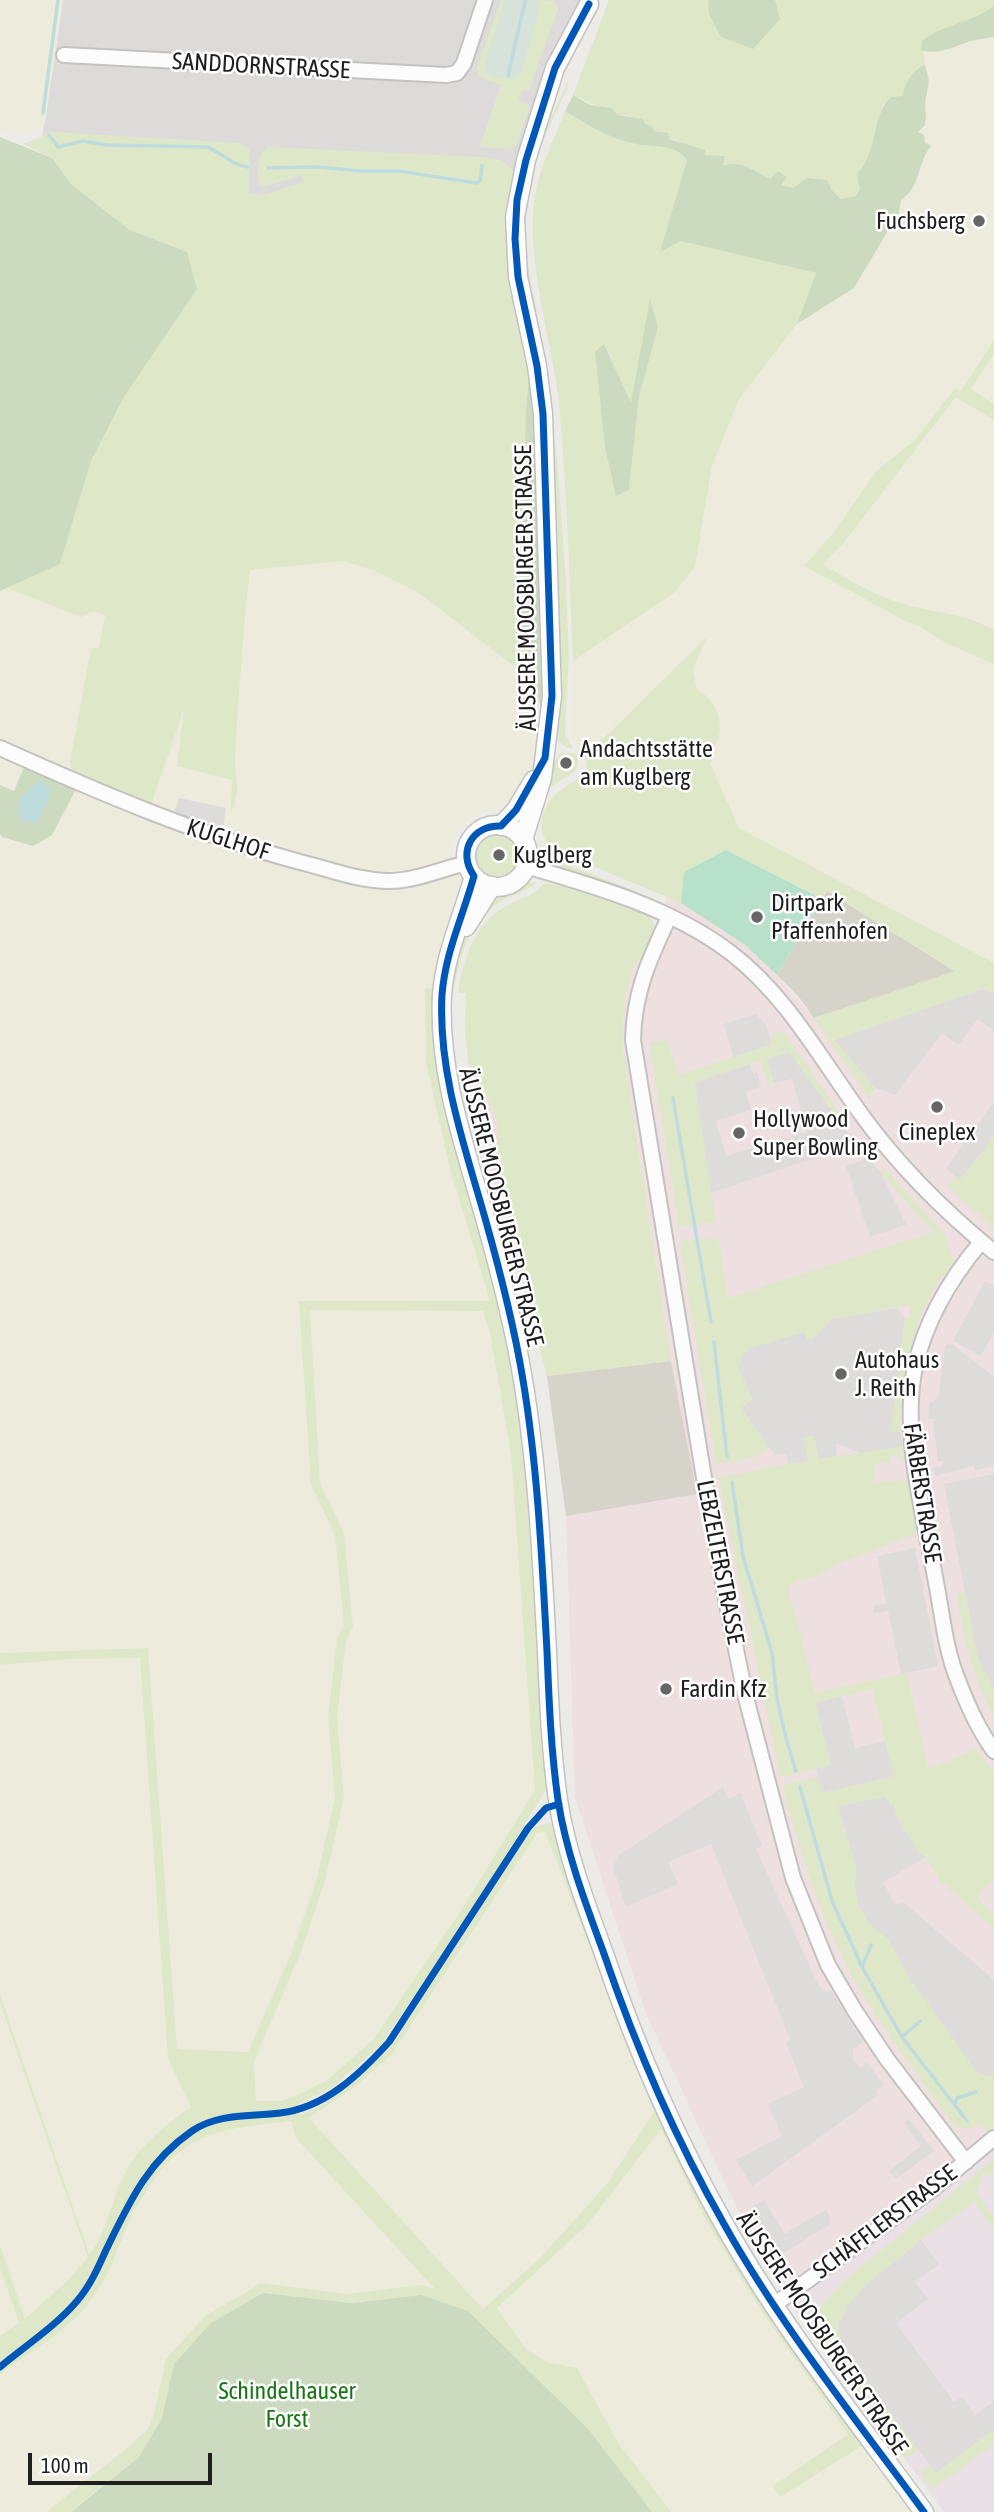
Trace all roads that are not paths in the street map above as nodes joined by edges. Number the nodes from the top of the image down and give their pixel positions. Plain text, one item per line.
1 (485, 0) edge
2 (585, 1) edge
3 (64, 55) dead end
4 (0, 748) edge
5 (545, 758) junction
6 (501, 825) junction
7 (523, 840) junction
8 (526, 866) junction
9 (470, 870) junction
10 (492, 886) junction
11 (669, 917) junction
12 (452, 946) junction
13 (982, 1242) junction
14 (994, 1252) edge
15 (994, 1751) edge
16 (994, 2138) edge
17 (966, 2162) junction
18 (774, 2305) junction
19 (924, 2512) edge

1 - 3 street, SANDDORNSTRASSE
2 - 5 street, ÄUSSERE MOOSBURGER STRASSE
4 - 9 street, KUGLHOF
5 - 6 street, ÄUSSERE MOOSBURGER STRASSE
5 - 7 street, ÄUSSERE MOOSBURGER STRASSE
6 - 7 street
6 - 9 street, ÄUSSERE MOOSBURGER STRASSE
7 - 8 street, ÄUSSERE MOOSBURGER STRASSE
8 - 10 street
8 - 11 street
9 - 10 street
9 - 12 street, ÄUSSERE MOOSBURGER STRASSE
10 - 12 street, ÄUSSERE MOOSBURGER STRASSE
11 - 13 street
11 - 17 street, LEBZELTERSTRASSE
12 - 18 street, ÄUSSERE MOOSBURGER STRASSE
13 - 14 street
13 - 15 street, FÄRBERSTRASSE
16 - 17 street, SCHÄFFLERSTRASSE
17 - 18 street, SCHÄFFLERSTRASSE
18 - 19 street, ÄUSSERE MOOSBURGER STRASSE

